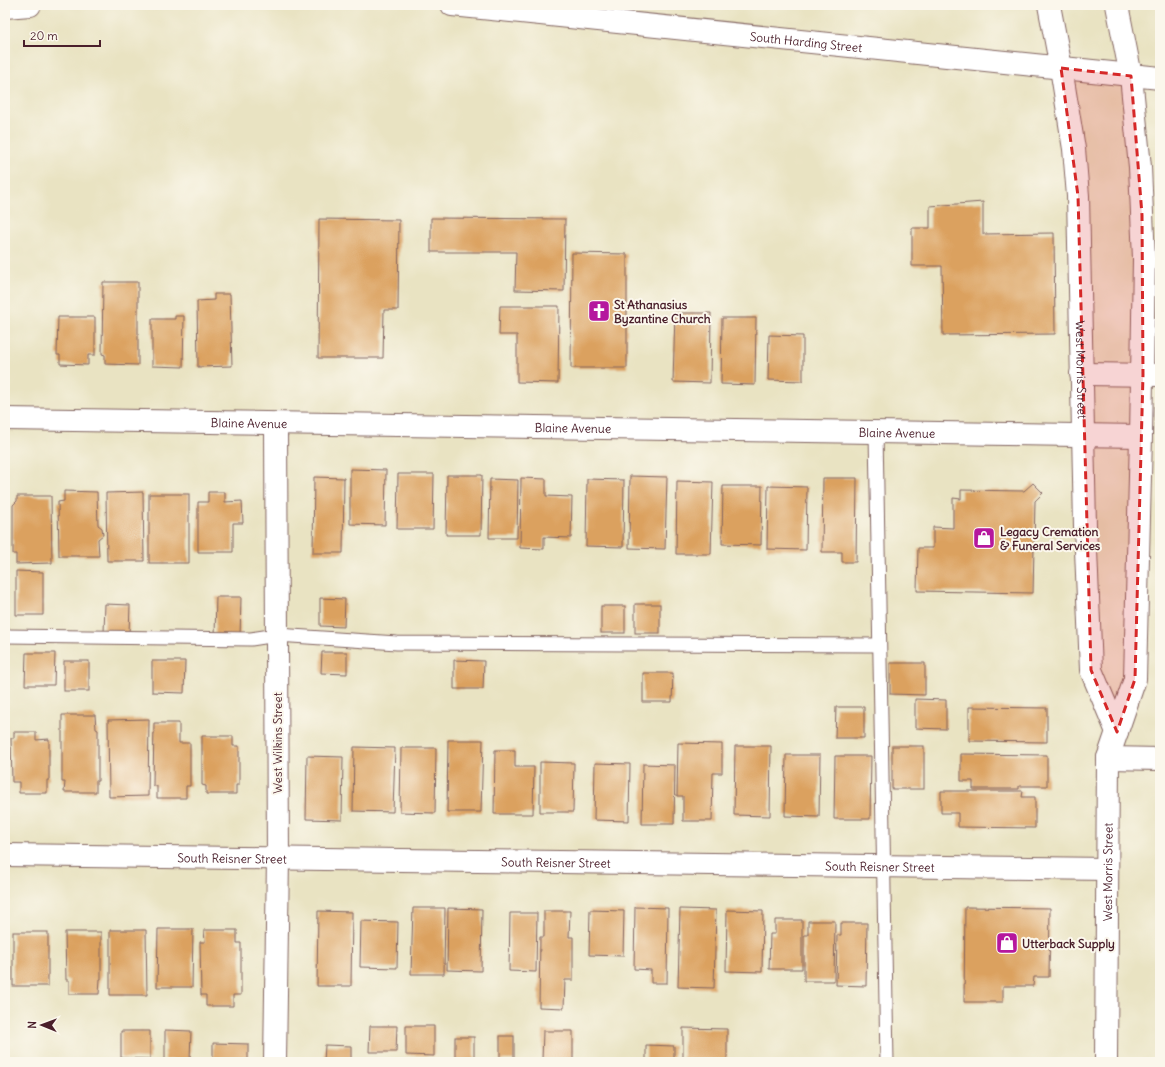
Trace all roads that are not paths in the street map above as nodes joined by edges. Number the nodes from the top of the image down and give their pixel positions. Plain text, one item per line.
1 (30, 5) edge
2 (452, 5) edge
3 (1049, 5) edge
4 (1117, 5) edge
5 (5, 7) edge
6 (1061, 68) junction
7 (1131, 76) junction
8 (1160, 78) edge
9 (1081, 374) junction
10 (1152, 375) edge
11 (5, 419) edge
12 (276, 424) junction
13 (876, 432) junction
14 (1082, 435) junction
15 (1142, 436) junction
16 (277, 635) junction
17 (5, 636) edge
18 (879, 645) junction
19 (1117, 732) junction
20 (1108, 758) junction
21 (1160, 759) edge
22 (5, 855) edge
23 (278, 858) junction
24 (883, 866) junction
25 (1107, 869) junction
26 (275, 1062) edge
27 (886, 1062) edge
28 (1106, 1062) edge

1 - 5 street
2 - 6 street, South Harding Street
3 - 6 street, West Morris Street
4 - 7 street, West Morris Street
6 - 7 street, South Harding Street
6 - 9 street, West Morris Street
7 - 8 street, South Harding Street
7 - 10 street, West Morris Street
9 - 10 street
9 - 14 street, West Morris Street
10 - 15 street, West Morris Street
11 - 12 street, Blaine Avenue
12 - 13 street, Blaine Avenue
12 - 16 street, West Wilkins Street
13 - 14 street, Blaine Avenue
13 - 18 lane
14 - 15 street, Blaine Avenue
14 - 19 street, West Morris Street
15 - 19 street, West Morris Street
16 - 17 lane
16 - 18 lane
16 - 23 street, West Wilkins Street
18 - 24 lane
19 - 20 street, West Morris Street
20 - 21 street
20 - 25 street, West Morris Street
22 - 23 street, South Reisner Street
23 - 24 street, South Reisner Street
23 - 26 street, West Wilkins Street
24 - 25 street, South Reisner Street
24 - 27 lane
25 - 28 street, West Morris Street

